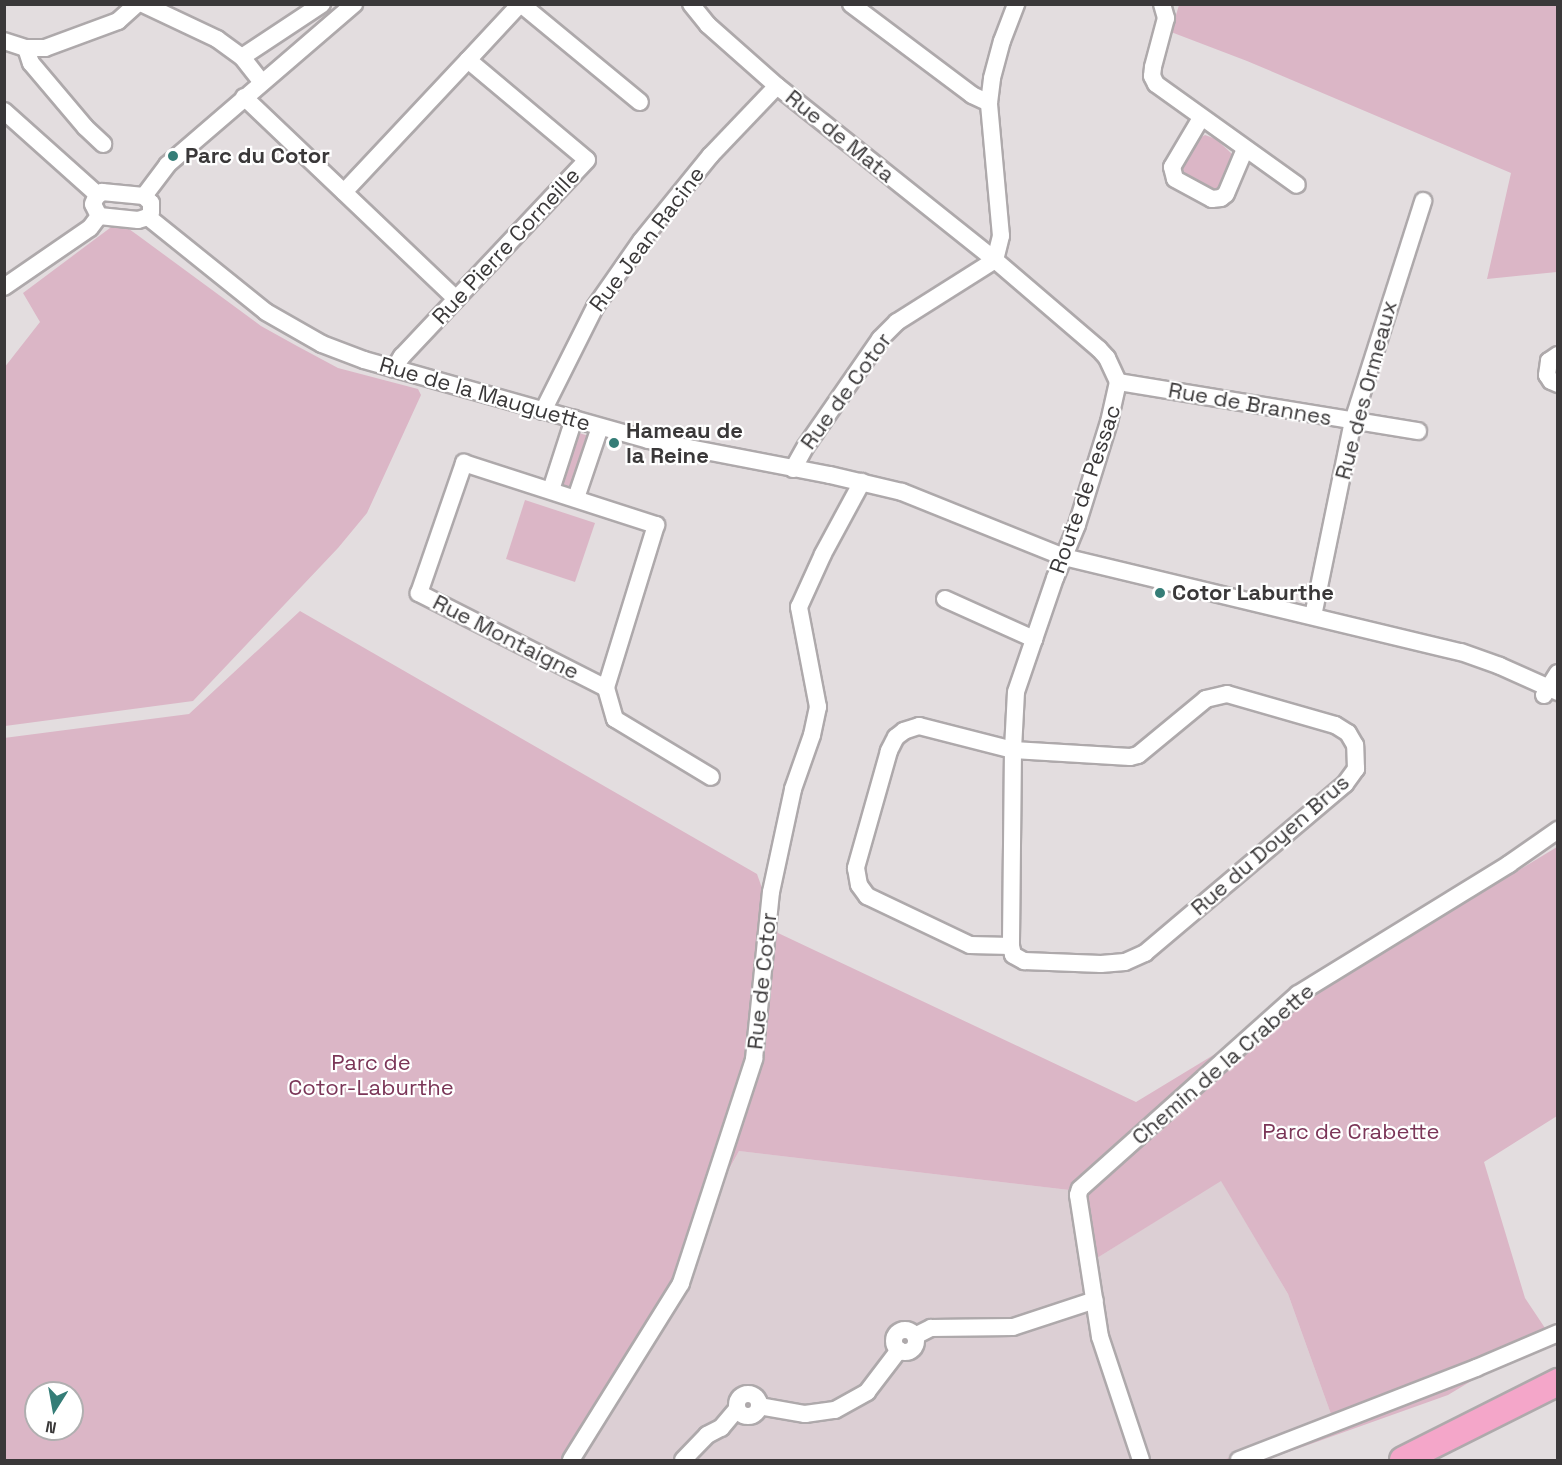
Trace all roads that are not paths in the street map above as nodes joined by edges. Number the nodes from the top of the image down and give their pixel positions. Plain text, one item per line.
1 (136, 4) edge
2 (142, 4) edge
3 (322, 4) edge
4 (354, 4) edge
5 (520, 4) edge
6 (691, 4) edge
7 (851, 4) edge
8 (1016, 4) edge
9 (1162, 4) edge
10 (4, 41) edge
11 (26, 48) junction
12 (242, 57) junction
13 (468, 60) junction
14 (261, 81) junction
15 (777, 86) junction
16 (244, 97) junction
17 (640, 102) dead end
18 (989, 103) junction
19 (4, 111) edge
20 (1201, 118) junction
21 (103, 144) dead end
22 (1245, 150) junction
23 (1297, 185) dead end
24 (344, 192) junction
25 (98, 195) junction
26 (144, 196) junction
27 (1423, 201) dead end
28 (99, 216) junction
29 (148, 217) junction
30 (995, 260) junction
31 (4, 287) edge
32 (456, 299) junction
33 (1557, 355) edge
34 (394, 369) junction
35 (1118, 382) junction
36 (1557, 384) edge
37 (543, 411) junction
38 (574, 419) junction
39 (1353, 421) junction
40 (600, 427) junction
41 (1418, 431) dead end
42 (793, 469) junction
43 (862, 482) junction
44 (551, 490) junction
45 (576, 498) junction
46 (1064, 557) junction
47 (945, 599) dead end
48 (1313, 616) junction
49 (1034, 639) junction
50 (1557, 673) edge
51 (606, 688) junction
52 (1552, 694) edge
53 (1013, 750) junction
54 (711, 777) dead end
55 (1557, 830) edge
56 (1012, 950) junction
57 (1095, 1300) junction
58 (1557, 1333) edge
59 (1557, 1382) edge
60 (571, 1461) edge
61 (683, 1461) edge
62 (1141, 1461) edge
63 (1239, 1461) edge
64 (1403, 1461) edge

1 - 11 street
2 - 12 street
3 - 12 street
4 - 14 street
5 - 13 street
5 - 17 street
6 - 15 street, Rue de Mata
7 - 18 street
8 - 18 street
9 - 20 street
10 - 11 street
11 - 21 street
12 - 14 street
13 - 24 street
13 - 32 street, Rue Pierre Corneille
14 - 16 street
15 - 30 street, Rue de Mata
15 - 37 street, Rue Jean Racine
16 - 24 street
16 - 26 street
18 - 30 street
19 - 25 street
20 - 22 street
20 - 22 street
22 - 23 street
24 - 32 street
25 - 26 street
25 - 28 street
26 - 29 street
27 - 39 street, Rue des Ormeaux
28 - 29 street
28 - 31 street
29 - 34 street, Rue de la Mauguette
30 - 35 street, Route de Pessac
30 - 42 street, Rue de Cotor
32 - 34 street, Rue Pierre Corneille
33 - 36 street
34 - 37 street, Rue de la Mauguette
35 - 39 street, Rue de Brannes
35 - 46 street, Route de Pessac
37 - 38 street, Rue de la Mauguette
38 - 40 street, Rue de la Mauguette
38 - 44 street
39 - 41 street, Rue de Brannes
39 - 48 street, Rue des Ormeaux
40 - 42 street, Rue de la Mauguette
40 - 45 street
42 - 43 street, Rue de la Mauguette
43 - 46 street, Rue de la Mauguette
43 - 60 street, Rue de Cotor
44 - 45 street, Rue Montaigne
44 - 51 street, Rue Montaigne
45 - 51 street, Rue Montaigne
46 - 48 street, Rue de la Mauguette
46 - 49 street, Route de Pessac
47 - 49 street
48 - 52 street, Rue de la Mauguette
49 - 53 street, Route de Pessac
50 - 52 street
51 - 54 street
53 - 56 street, Route de Pessac
53 - 56 street, Rue du Doyen Brus
53 - 56 street, Rue du Doyen Brus
55 - 57 street, Chemin de la Crabette
57 - 61 street
57 - 62 street
58 - 63 street
59 - 64 highway

